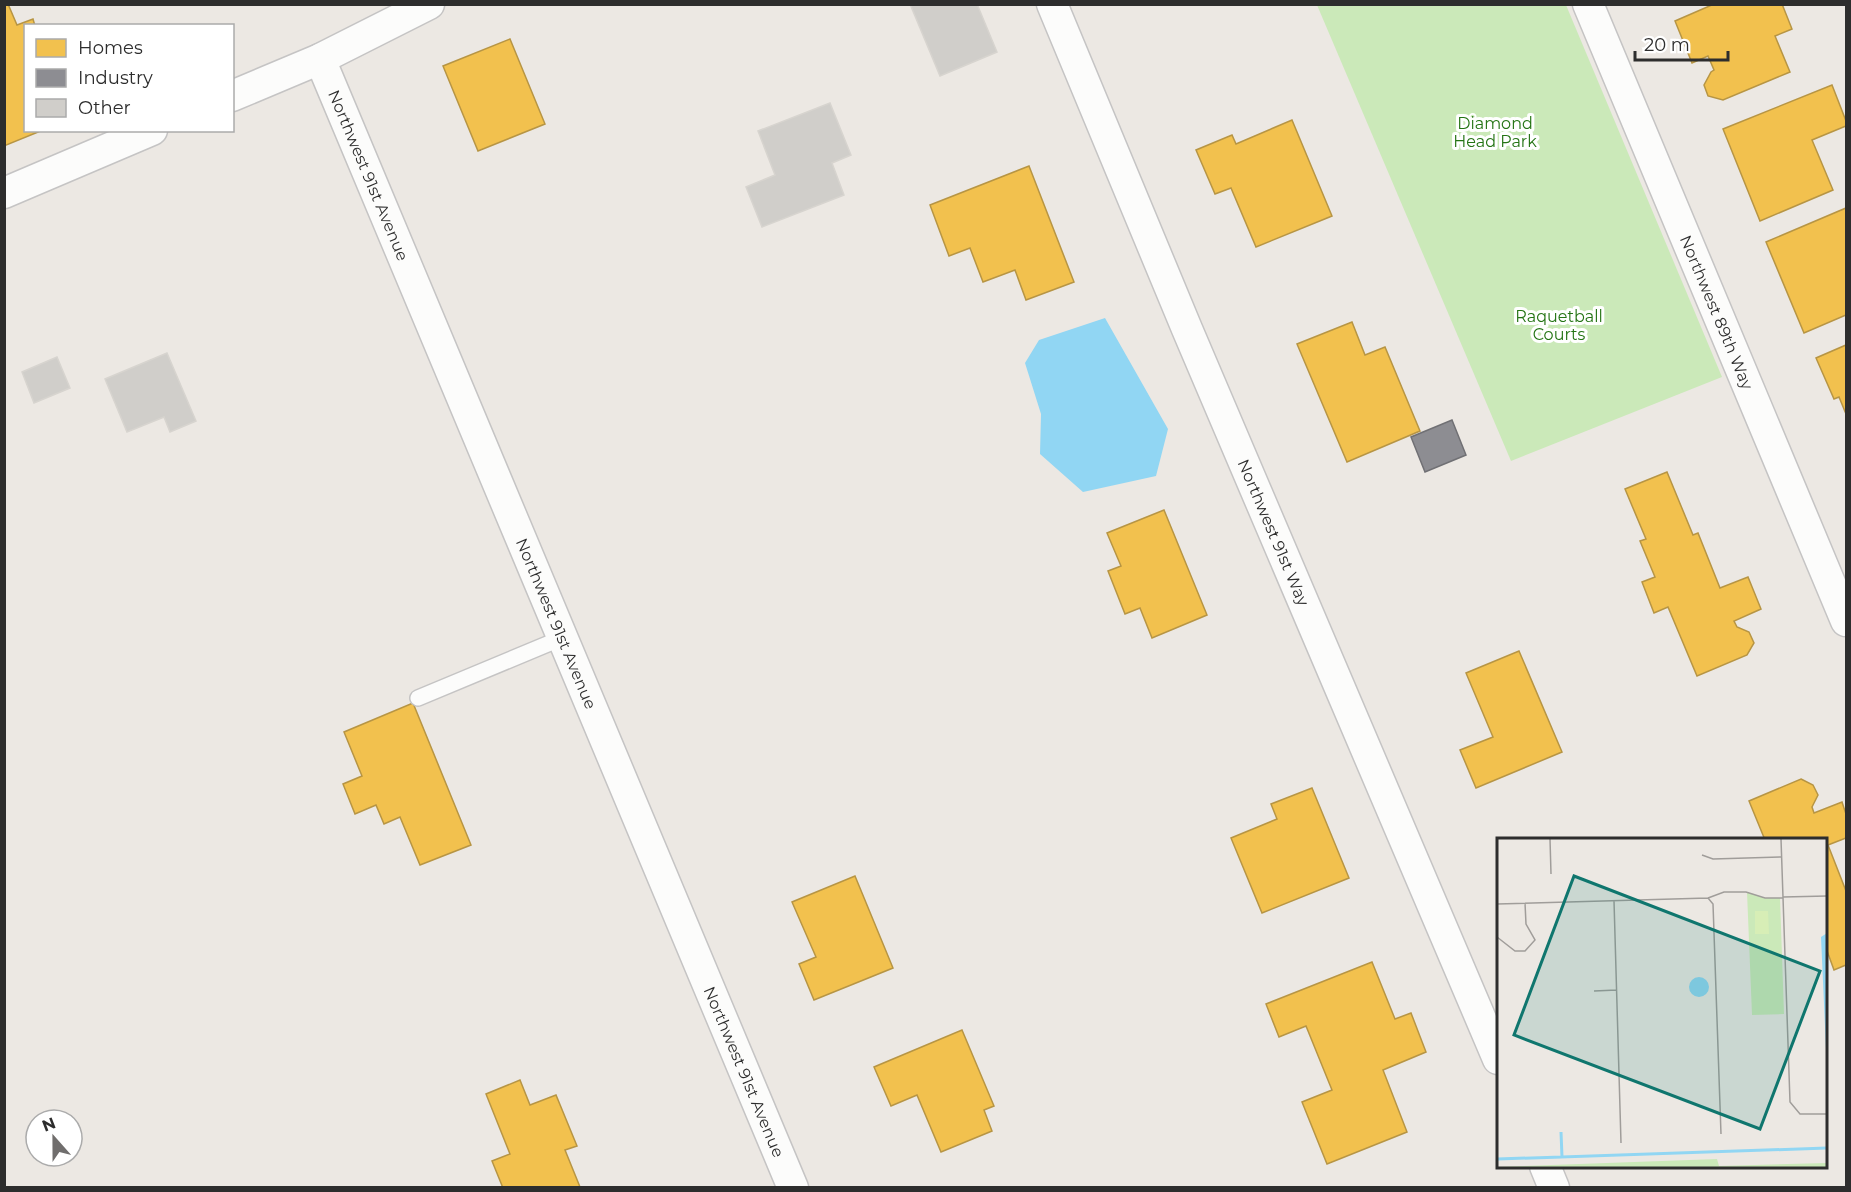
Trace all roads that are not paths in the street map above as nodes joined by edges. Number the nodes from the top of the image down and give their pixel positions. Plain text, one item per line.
1 (429, 4) edge
2 (1052, 4) edge
3 (1588, 4) edge
4 (320, 59) junction
5 (234, 95) edge
6 (147, 132) edge
7 (4, 193) edge
8 (1846, 621) edge
9 (562, 638) junction
10 (418, 698) dead end
11 (1497, 1057) edge
12 (1545, 1168) edge
13 (793, 1188) edge
14 (1554, 1188) edge

1 - 4 street
2 - 11 street, Northwest 91st Way
3 - 8 street, Northwest 89th Way
4 - 5 street
4 - 9 street, Northwest 91st Avenue
6 - 7 street
9 - 10 lane
9 - 13 street, Northwest 91st Avenue
12 - 14 street

